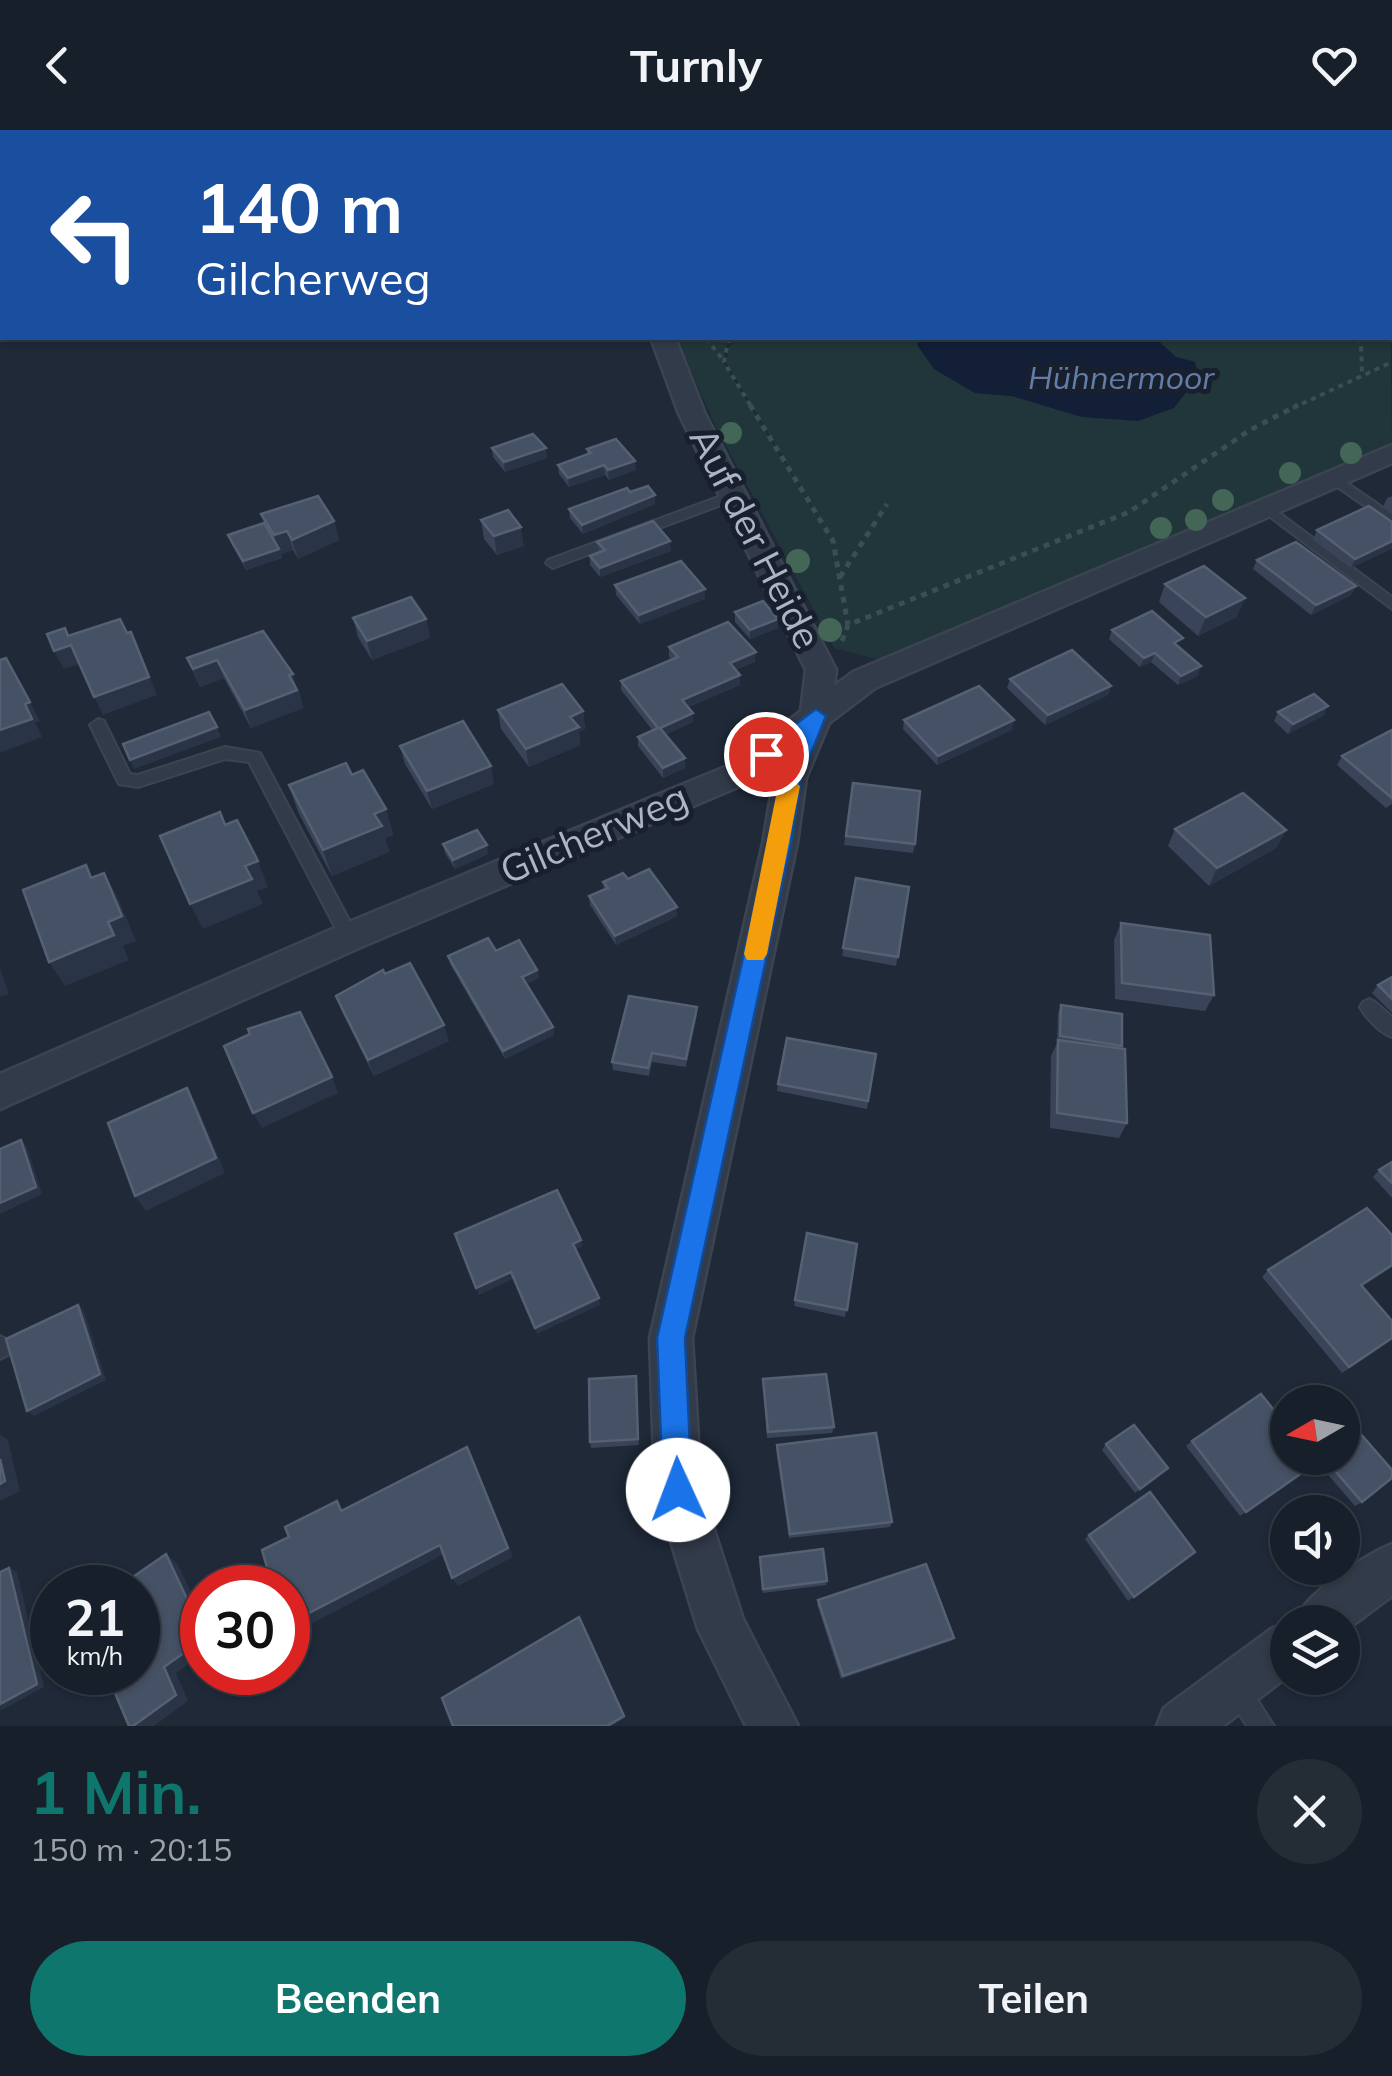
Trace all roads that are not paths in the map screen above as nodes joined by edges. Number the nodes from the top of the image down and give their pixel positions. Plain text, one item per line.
1 (664, 340) edge
2 (1392, 453) edge
3 (1334, 478) junction
4 (732, 496) junction
5 (1266, 507) junction
6 (1392, 521) edge
7 (552, 563) dead end
8 (1392, 604) edge
9 (816, 716) junction
10 (98, 725) dead end
11 (349, 938) junction
12 (1369, 1006) dead end
13 (1392, 1028) edge
14 (0, 1092) edge
15 (1392, 1566) edge
16 (1340, 1605) edge
17 (1270, 1659) edge
18 (1233, 1687) junction
19 (773, 1726) edge
20 (1182, 1726) edge
21 (1262, 1726) edge

1 - 4 street, Auf der Heide
2 - 3 street, Gilcherweg
3 - 5 street, Gilcherweg
3 - 6 lane
4 - 7 lane
4 - 9 street, Auf der Heide
5 - 8 lane
5 - 9 street, Gilcherweg
9 - 11 street, Gilcherweg
9 - 19 street, Auf der Heide
10 - 11 lane
11 - 14 street, Gilcherweg
12 - 13 lane
15 - 16 street
17 - 18 street
18 - 20 street
18 - 21 lane

